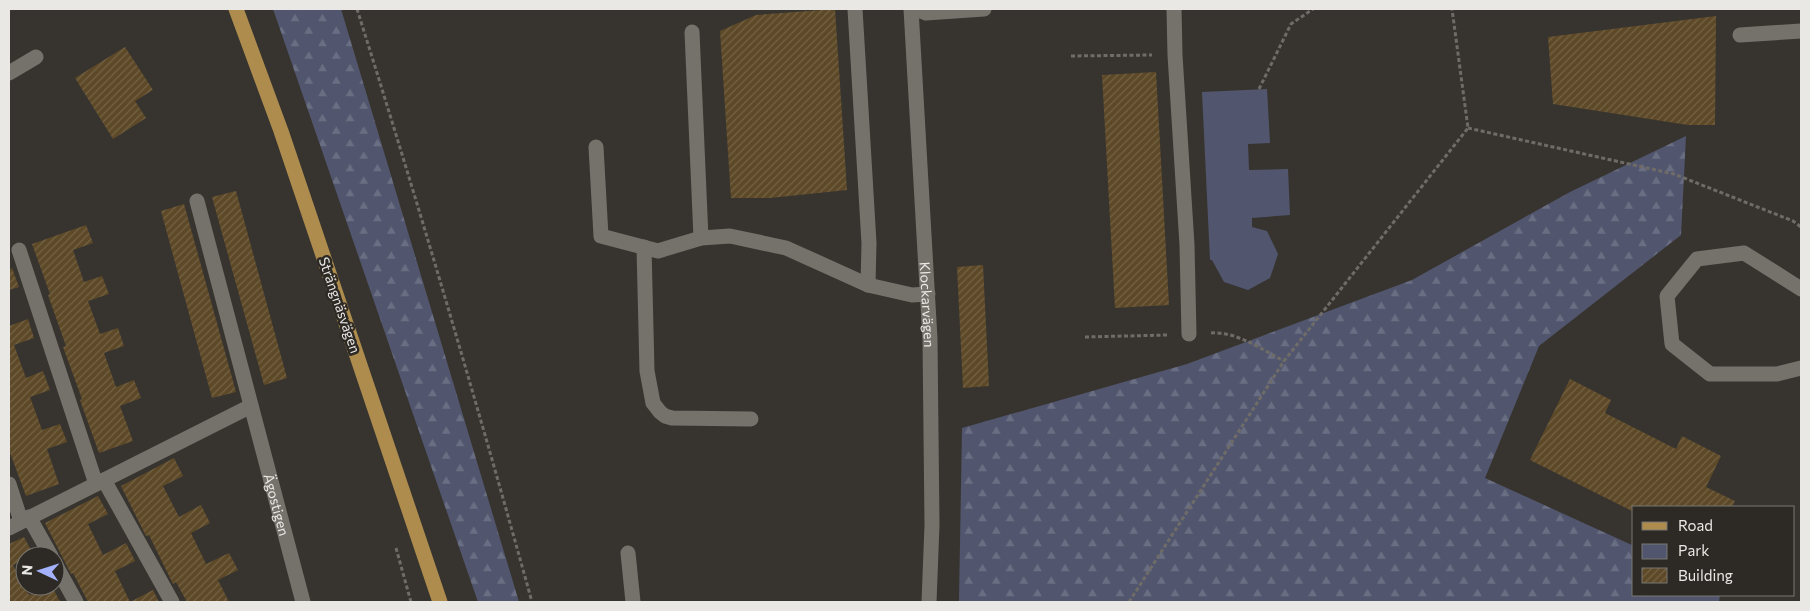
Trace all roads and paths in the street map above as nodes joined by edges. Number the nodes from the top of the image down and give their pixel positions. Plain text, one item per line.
1 (236, 9) edge
2 (357, 9) edge
3 (855, 9) edge
4 (911, 9) edge
5 (916, 9) edge
6 (984, 9) edge
7 (1174, 9) edge
8 (1313, 9) edge
9 (1452, 9) edge
10 (1801, 30) edge
11 (692, 32) dead end
12 (1740, 35) dead end
13 (1175, 55) junction
14 (1072, 56) dead end
15 (36, 57) dead end
16 (9, 73) edge
17 (1259, 89) dead end
18 (1468, 128) junction
19 (596, 147) dead end
20 (197, 201) dead end
21 (1801, 227) edge
22 (701, 238) junction
23 (644, 247) junction
24 (19, 250) dead end
25 (868, 285) junction
26 (1801, 288) edge
27 (928, 294) junction
28 (1189, 334) junction
29 (1086, 337) dead end
30 (1284, 360) junction
31 (1801, 368) edge
32 (251, 406) junction
33 (751, 419) dead end
34 (100, 482) junction
35 (9, 484) edge
36 (20, 522) edge
37 (42, 546) edge
38 (628, 553) dead end
39 (65, 582) edge
40 (76, 602) edge
41 (172, 602) edge
42 (303, 602) edge
43 (440, 602) edge
44 (532, 602) edge
45 (633, 602) edge
46 (929, 602) edge
47 (1129, 602) edge

1 - 43 main road, Strängnäsvägen
2 - 44 path
3 - 25 street
4 - 27 street, Klockarvägen
5 - 6 street
7 - 13 street
8 - 17 path
9 - 18 path
10 - 12 street
11 - 22 street
13 - 14 path
13 - 28 street
15 - 16 street
18 - 21 path
18 - 30 path
19 - 23 street
20 - 32 street, Ägostigen
22 - 23 street
22 - 25 street
23 - 33 street
24 - 34 street
25 - 27 street
26 - 31 street
27 - 46 street, Klockarvägen
28 - 29 path
28 - 30 path
30 - 47 path
32 - 34 street
32 - 42 street, Ägostigen
34 - 36 street
34 - 41 street
35 - 36 street
36 - 37 street
38 - 45 street
39 - 40 street

